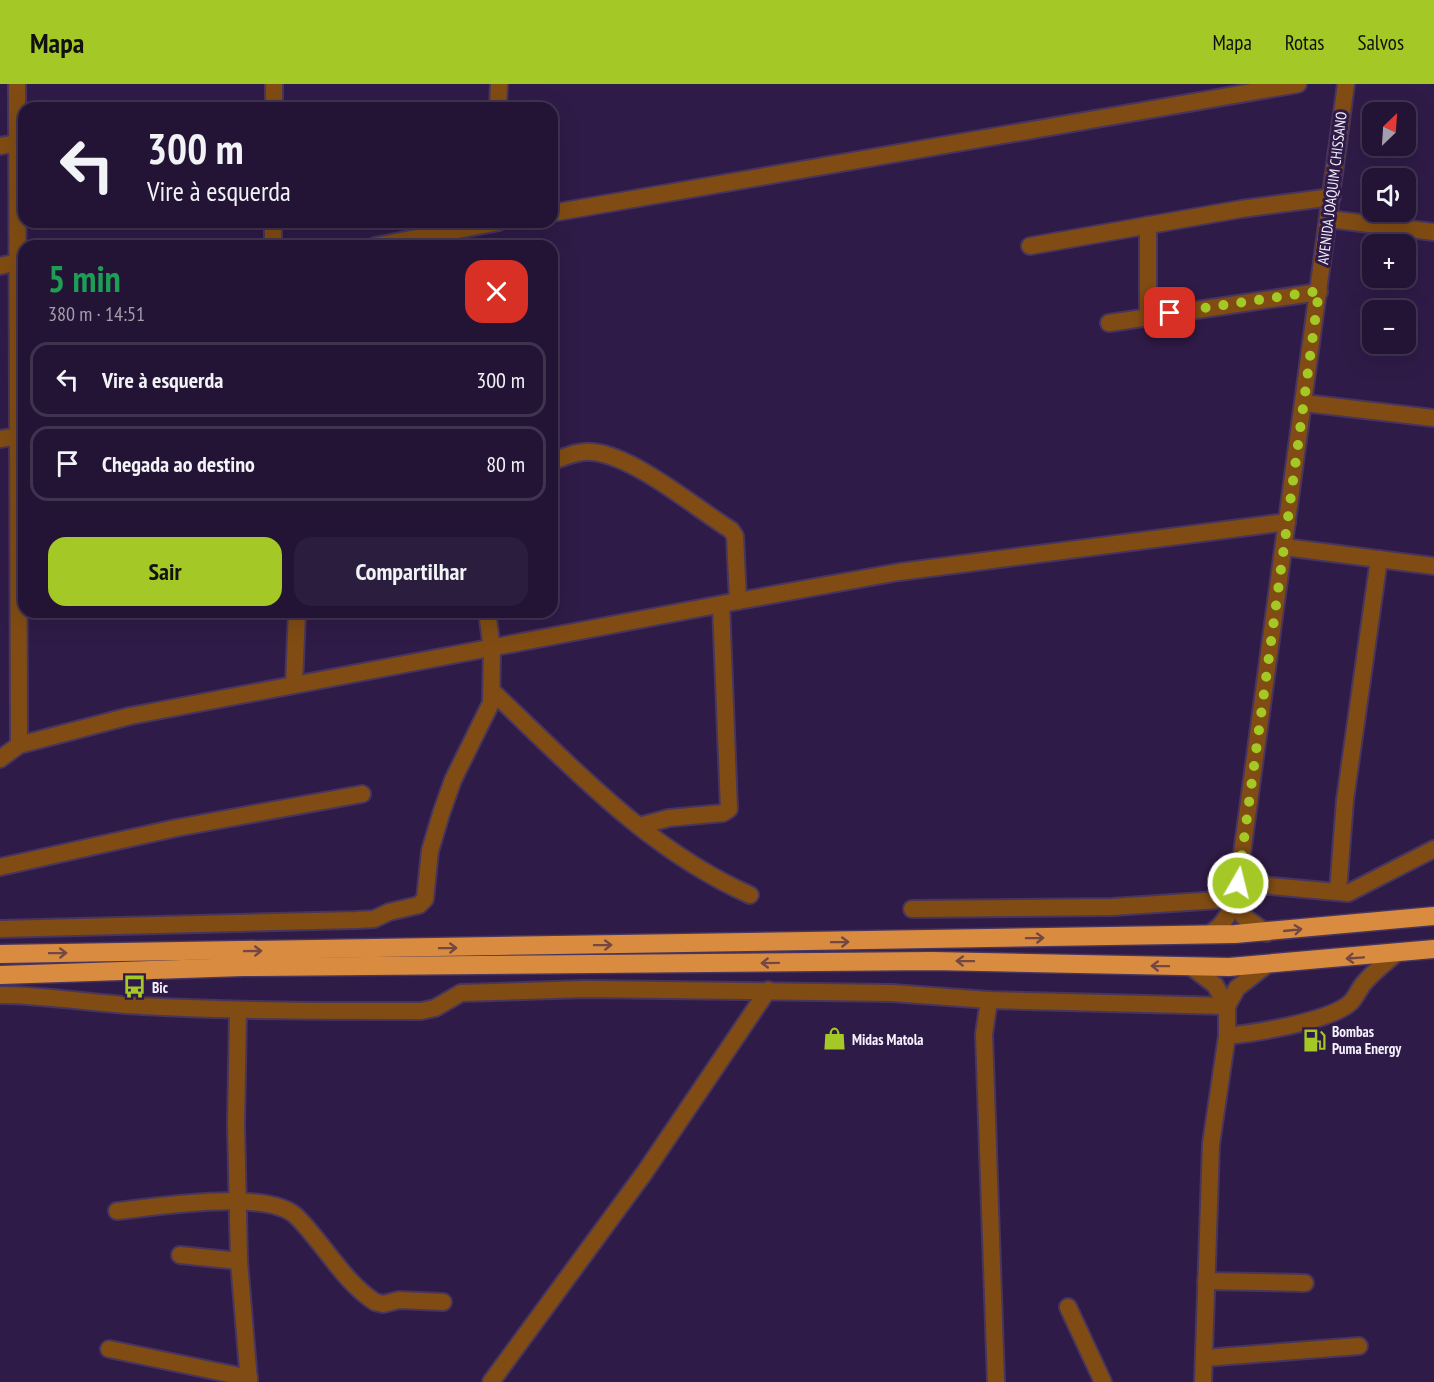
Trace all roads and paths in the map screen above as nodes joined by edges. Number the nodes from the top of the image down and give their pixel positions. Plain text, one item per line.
1 (17, 84) edge
2 (274, 84) edge
3 (499, 84) edge
4 (1298, 84) edge
5 (1346, 84) edge
6 (274, 102) edge
7 (498, 102) edge
8 (17, 142) junction
9 (0, 146) edge
10 (1332, 197) junction
11 (18, 202) edge
12 (558, 212) edge
13 (1329, 219) junction
14 (1148, 225) junction
15 (466, 228) edge
16 (1434, 232) edge
17 (405, 240) edge
18 (1030, 246) dead end
19 (18, 262) edge
20 (0, 266) edge
21 (1319, 291) junction
22 (1148, 316) junction
23 (1109, 323) dead end
24 (1304, 403) junction
25 (1434, 418) edge
26 (18, 436) edge
27 (0, 439) edge
28 (558, 459) edge
29 (1287, 522) junction
30 (1284, 547) junction
31 (1379, 559) junction
32 (1434, 566) edge
33 (738, 601) junction
34 (721, 605) junction
35 (19, 618) edge
36 (297, 618) edge
37 (488, 618) edge
38 (492, 649) junction
39 (294, 684) junction
40 (493, 692) junction
41 (19, 746) junction
42 (0, 759) edge
43 (362, 794) dead end
44 (639, 826) junction
45 (1434, 849) edge
46 (0, 867) edge
47 (1236, 891) junction
48 (1338, 892) junction
49 (750, 895) dead end
50 (912, 909) dead end
51 (1434, 916) edge
52 (0, 929) edge
53 (1267, 933) junction
54 (1207, 934) junction
55 (1434, 949) edge
56 (0, 954) edge
57 (1394, 955) junction
58 (1268, 964) junction
59 (1190, 966) junction
60 (0, 975) edge
61 (768, 990) junction
62 (0, 995) edge
63 (989, 1000) junction
64 (1227, 1006) junction
65 (238, 1011) junction
66 (1227, 1036) junction
67 (238, 1200) junction
68 (117, 1211) dead end
69 (180, 1255) dead end
70 (239, 1261) junction
71 (1206, 1281) junction
72 (1305, 1283) dead end
73 (443, 1302) dead end
74 (1068, 1307) dead end
75 (1359, 1347) dead end
76 (109, 1349) dead end
77 (1204, 1358) junction
78 (249, 1380) edge
79 (491, 1382) edge
80 (996, 1382) edge
81 (1103, 1382) edge
82 (1203, 1382) edge

1 - 8 street
2 - 6 street
3 - 7 street
4 - 12 street
5 - 10 street, AVENIDA JOAQUIM CHISSANO
8 - 9 street
8 - 11 street
10 - 13 street, AVENIDA JOAQUIM CHISSANO
10 - 14 street
13 - 16 street
13 - 21 street, AVENIDA JOAQUIM CHISSANO
14 - 18 street
14 - 22 street
15 - 17 street
19 - 20 street
21 - 22 street
21 - 24 street, AVENIDA JOAQUIM CHISSANO
22 - 23 street
24 - 25 street
24 - 29 street, AVENIDA JOAQUIM CHISSANO
26 - 27 street
28 - 33 street
29 - 30 street, AVENIDA JOAQUIM CHISSANO
29 - 33 street
30 - 31 street
30 - 47 street, AVENIDA JOAQUIM CHISSANO
31 - 32 street
31 - 48 street
33 - 34 street
34 - 38 street
34 - 44 street
35 - 41 street
36 - 39 street
37 - 38 street
38 - 39 street
38 - 40 street
39 - 41 street
40 - 44 street
40 - 52 street
41 - 42 street
43 - 46 street
44 - 49 street
45 - 48 street
47 - 48 street
47 - 50 street
47 - 53 street
47 - 54 street, AVENIDA JOAQUIM CHISSANO
53 -> 51 highway
53 - 54 highway
56 -> 54 highway
55 - 57 highway
57 -> 58 highway
57 - 66 street
58 - 59 highway
58 - 64 street
59 -> 60 highway
59 - 64 street
61 - 63 street
61 - 65 street
61 - 79 street
62 - 65 street
63 - 64 street
63 - 80 street
64 - 66 street
65 - 67 street
66 - 71 street
67 - 68 street
67 - 70 street
67 - 73 street
69 - 70 street
70 - 78 street
71 - 72 street
71 - 77 street
74 - 81 street
75 - 77 street
76 - 78 street
77 - 82 street

